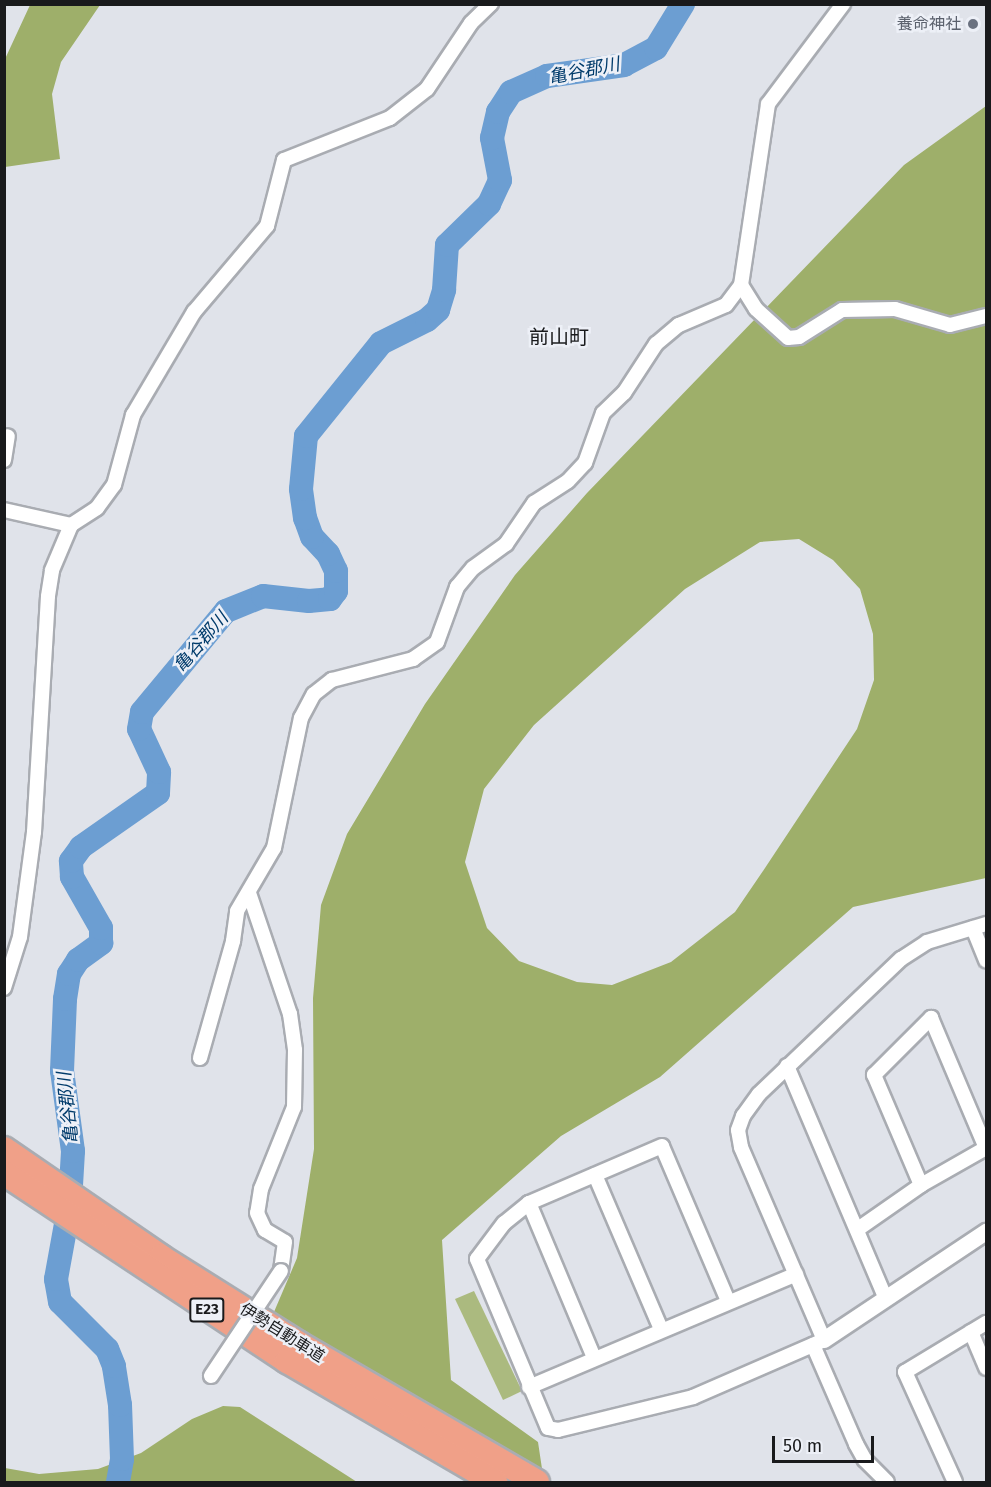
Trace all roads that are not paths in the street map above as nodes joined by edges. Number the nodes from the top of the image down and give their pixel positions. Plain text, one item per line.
1 (491, 4) edge
2 (843, 4) edge
3 (741, 285) junction
4 (987, 316) edge
5 (8, 436) dead end
6 (4, 460) edge
7 (4, 510) edge
8 (71, 525) junction
9 (249, 893) junction
10 (980, 926) edge
11 (987, 960) edge
12 (4, 988) edge
13 (200, 1058) dead end
14 (787, 1066) junction
15 (986, 1148) edge
16 (4, 1149) edge
17 (4, 1173) edge
18 (595, 1175) junction
19 (921, 1185) junction
20 (528, 1203) junction
21 (80, 1212) junction
22 (858, 1229) junction
23 (987, 1232) edge
24 (796, 1274) junction
25 (886, 1299) junction
26 (728, 1301) junction
27 (987, 1323) edge
28 (661, 1329) junction
29 (971, 1332) junction
30 (818, 1342) junction
31 (594, 1358) junction
32 (987, 1368) edge
33 (212, 1376) dead end
34 (348, 1386) junction
35 (530, 1387) junction
36 (495, 1482) edge
37 (537, 1482) edge
38 (887, 1482) edge
39 (955, 1482) edge

1 - 8 street
2 - 3 street
3 - 4 street
3 - 9 street
5 - 6 street
7 - 8 street
8 - 12 street
9 - 13 street
9 - 33 street, bridge
10 - 11 street
10 - 14 street
14 - 22 street
14 - 24 street
15 - 19 street
15 - 19 street
16 - 21 highway, 伊勢自動車道
17 - 21 highway, 伊勢自動車道
18 - 20 street
18 - 26 street
18 - 28 street
19 - 22 street
20 - 31 street
20 - 35 street
21 - 34 highway, 伊勢自動車道 / E23
22 - 25 street
23 - 25 street
24 - 26 street
24 - 30 street
25 - 30 street
26 - 28 street
27 - 29 street
28 - 31 street
29 - 32 street
29 - 39 street
30 - 35 street
30 - 38 street
31 - 35 street
34 - 36 highway, 伊勢自動車道 / E23
34 - 37 highway, 伊勢自動車道 / E23

